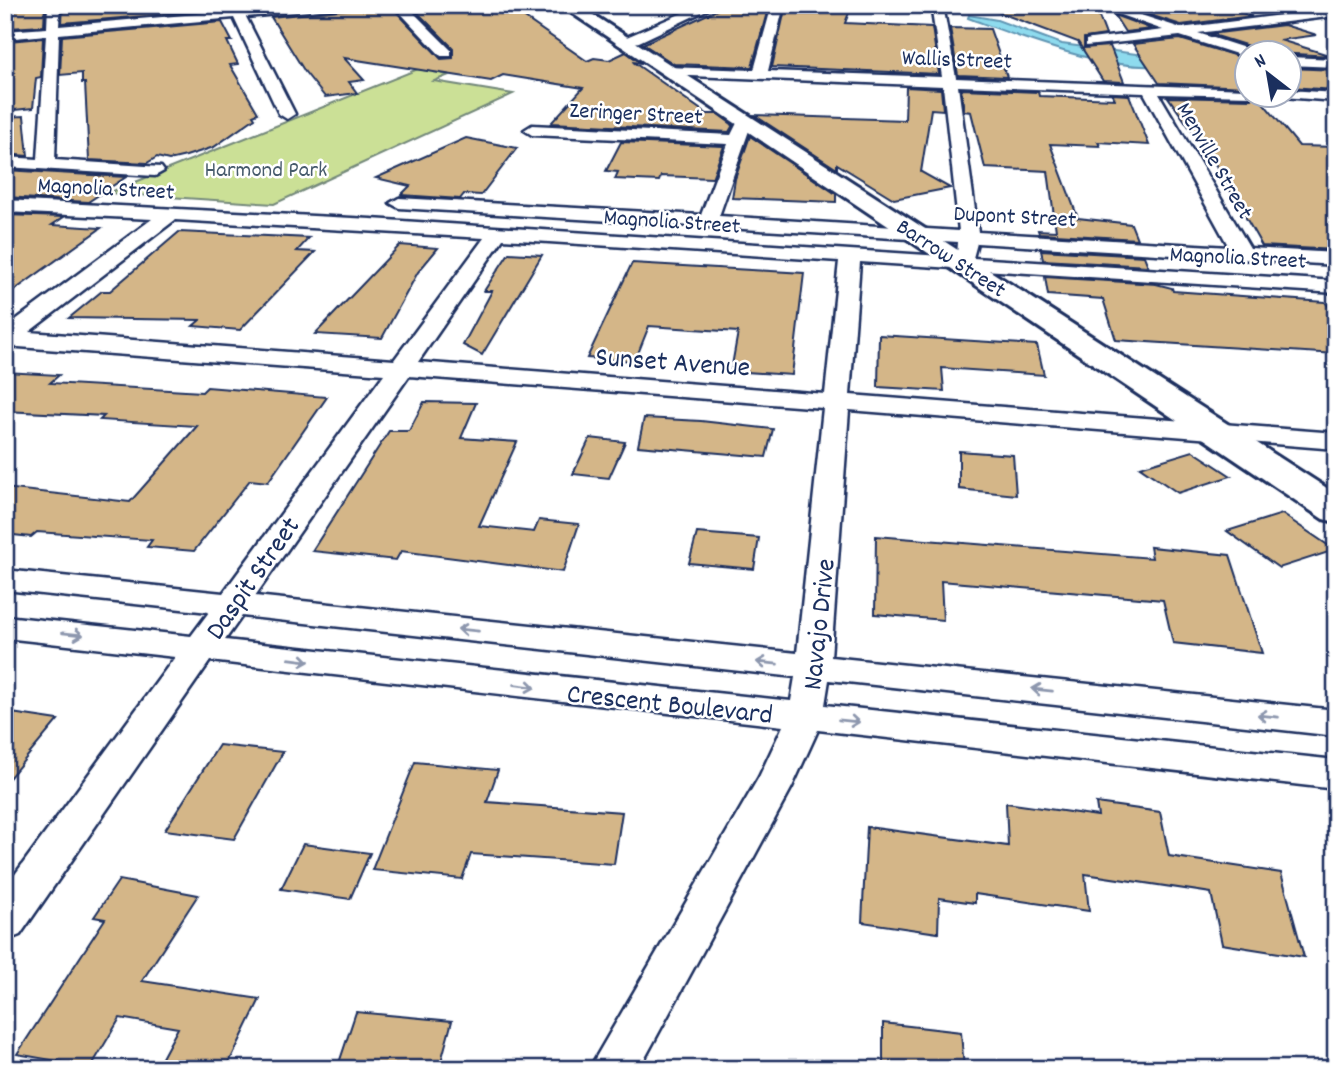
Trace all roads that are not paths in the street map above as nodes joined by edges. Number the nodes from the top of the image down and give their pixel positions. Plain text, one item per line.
1 (54, 5) edge
2 (341, 5) edge
3 (400, 5) edge
4 (566, 5) edge
5 (711, 5) edge
6 (761, 5) edge
7 (937, 5) edge
8 (1098, 5) edge
9 (778, 7) edge
10 (237, 10) edge
11 (1336, 12) edge
12 (54, 31) junction
13 (1181, 32) junction
14 (5, 35) edge
15 (621, 42) junction
16 (1091, 43) dead end
17 (1232, 48) edge
18 (446, 53) dead end
19 (1302, 62) edge
20 (1336, 63) edge
21 (666, 71) junction
22 (760, 73) junction
23 (950, 81) junction
24 (1149, 89) junction
25 (1232, 92) edge
26 (1302, 95) edge
27 (1336, 97) edge
28 (287, 114) dead end
29 (532, 130) dead end
30 (741, 131) junction
31 (5, 162) edge
32 (46, 164) junction
33 (155, 171) dead end
34 (399, 203) dead end
35 (5, 206) edge
36 (170, 215) junction
37 (708, 221) junction
38 (498, 233) junction
39 (917, 233) junction
40 (969, 237) junction
41 (1243, 253) junction
42 (850, 256) junction
43 (1336, 259) edge
44 (963, 264) junction
45 (1336, 287) edge
46 (6, 338) edge
47 (401, 369) junction
48 (837, 402) junction
49 (1216, 432) junction
50 (1336, 441) edge
51 (1336, 511) edge
52 (5, 580) edge
53 (231, 605) junction
54 (5, 627) edge
55 (201, 648) junction
56 (814, 668) junction
57 (804, 716) junction
58 (1336, 723) edge
59 (1336, 775) edge
60 (5, 922) edge
61 (613, 1069) edge

1 - 12 street
2 - 10 street
3 - 18 street
4 - 15 main road, Barrow Street
5 - 15 street
6 - 9 street
7 - 23 street
8 - 13 street
9 - 22 street
10 - 12 street
10 - 28 street
11 - 13 street
12 - 14 street
12 - 32 street
13 - 16 street
13 - 17 street
15 - 21 main road, Barrow Street
19 - 20 street
21 - 22 street, Wallis Street
21 - 30 main road, Barrow Street
22 - 23 street, Wallis Street
23 - 24 street, Wallis Street
23 - 40 street
24 - 25 street, Wallis Street
24 - 41 street, Menville Street
26 - 27 street
29 - 30 street, Zeringer Street
30 - 37 street
30 - 39 main road, Barrow Street
31 - 32 street
32 - 33 street
34 - 37 street, Dupont Street
35 - 36 street, Magnolia Street
36 - 38 street, Magnolia Street
36 - 46 street
37 - 39 street, Dupont Street
38 - 42 street, Magnolia Street
38 - 47 street, Daspit Street
39 - 40 street, Dupont Street
39 - 44 main road, Barrow Street
40 - 41 street, Dupont Street
40 - 44 street
41 - 43 street, Dupont Street
42 - 44 street, Magnolia Street
42 - 48 street, Navajo Drive
44 - 45 street, Magnolia Street
44 - 49 main road, Barrow Street
46 - 47 street, Sunset Avenue
47 - 48 street, Sunset Avenue
47 - 53 street, Daspit Street
48 - 49 street, Sunset Avenue
48 - 56 street, Navajo Drive
49 - 50 street, Sunset Avenue
49 - 51 main road, Barrow Street
52 - 53 street, Crescent Boulevard
53 - 55 street, Daspit Street
56 -> 53 street, Crescent Boulevard
54 -> 55 street, Crescent Boulevard
55 -> 57 street, Crescent Boulevard
55 - 60 street, Daspit Street
56 - 57 street, Navajo Drive
58 -> 56 street, Crescent Boulevard
57 -> 59 street, Crescent Boulevard
57 - 61 street, Navajo Drive

